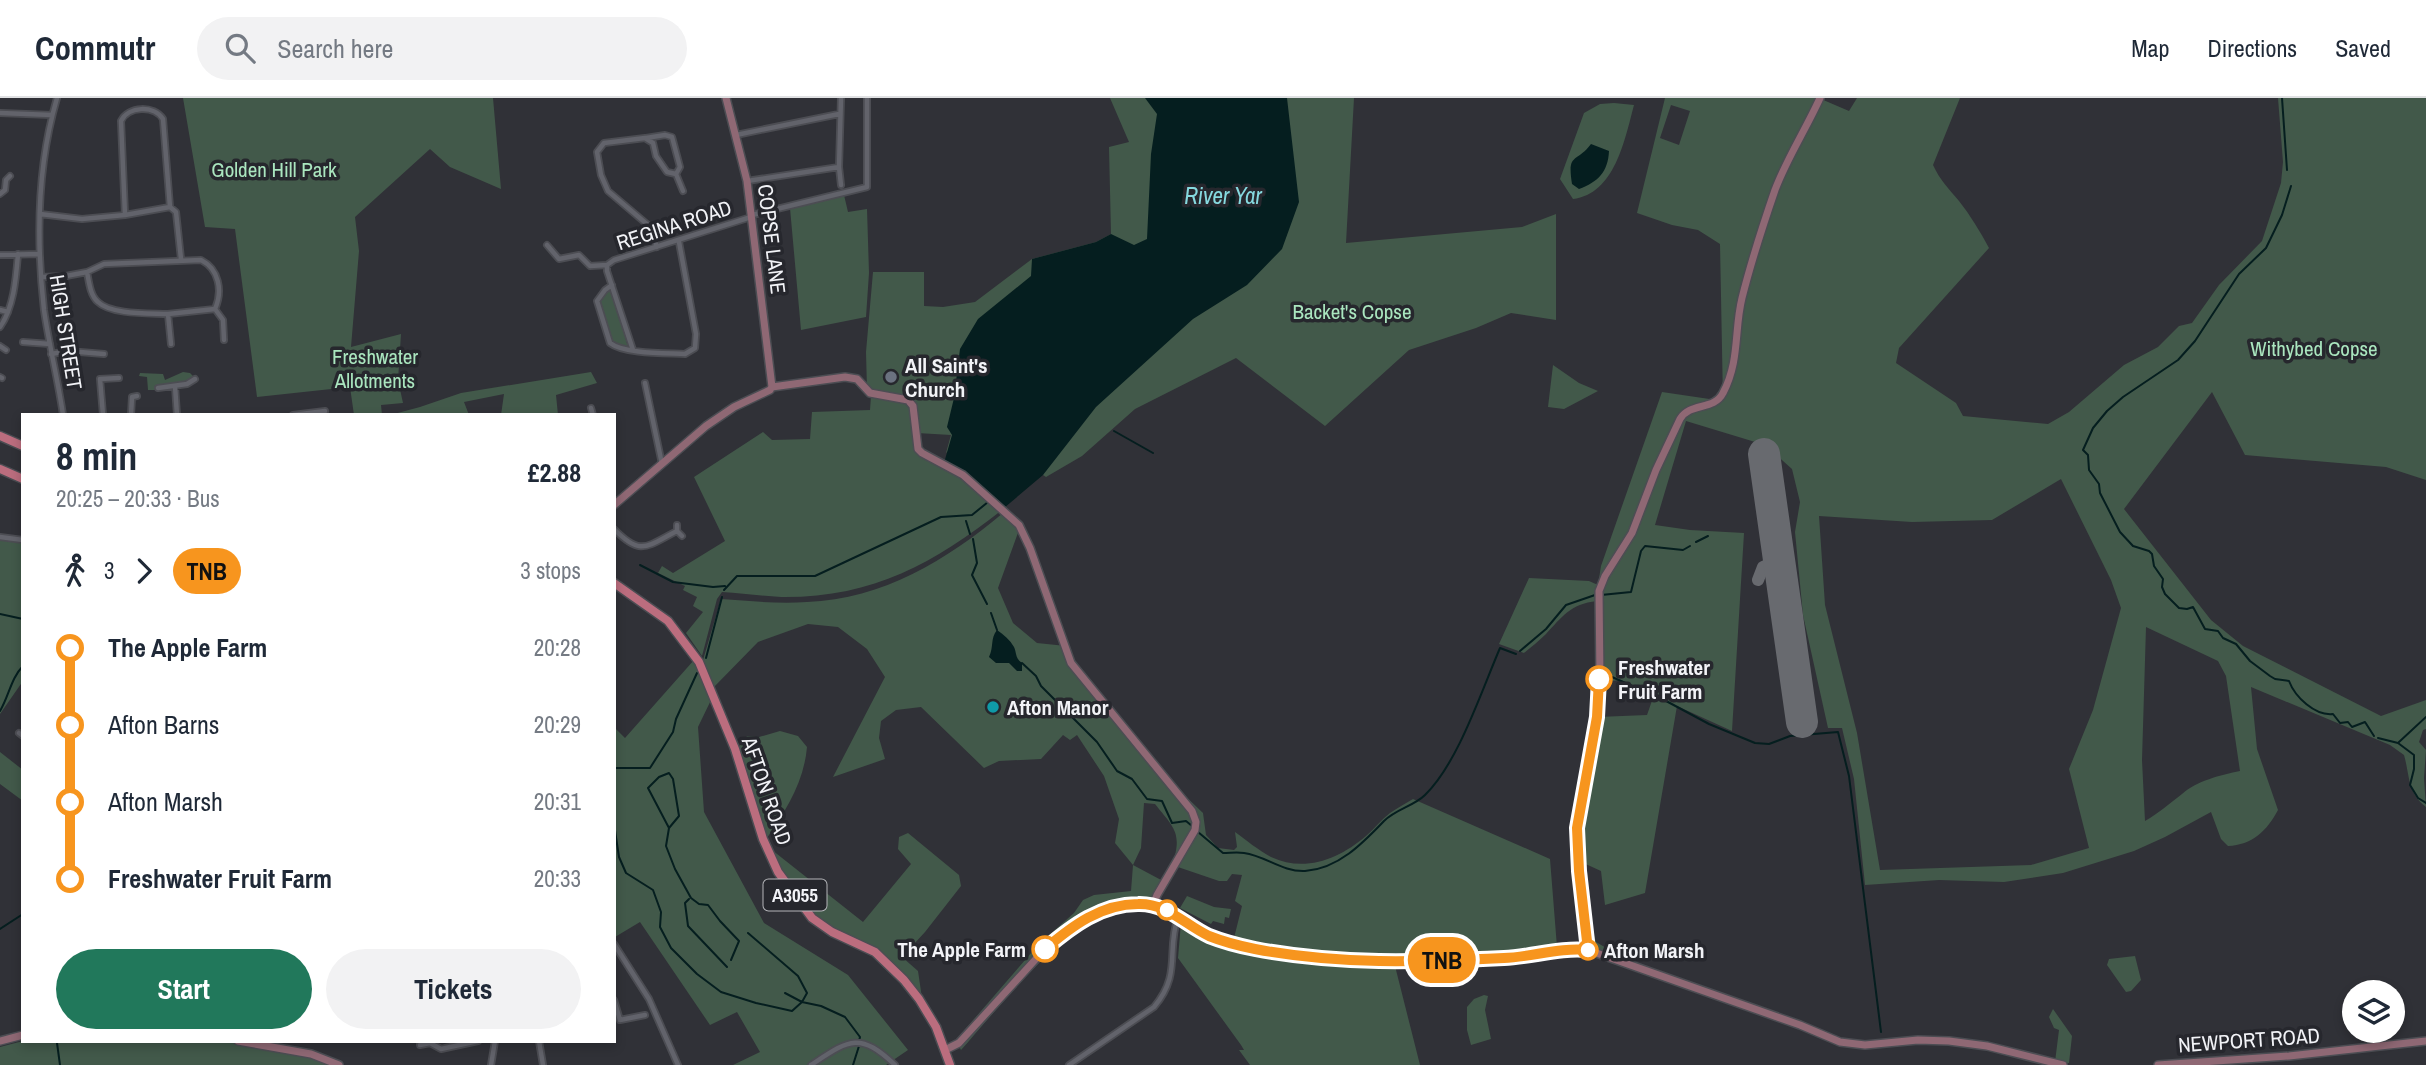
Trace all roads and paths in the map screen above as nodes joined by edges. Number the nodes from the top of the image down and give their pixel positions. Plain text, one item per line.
1 (57, 98) edge
2 (726, 98) edge
3 (841, 98) edge
4 (867, 98) edge
5 (1820, 98) edge
6 (0, 113) edge
7 (839, 114) junction
8 (52, 115) junction
9 (736, 135) junction
10 (645, 138) junction
11 (839, 167) junction
12 (676, 174) junction
13 (10, 176) dead end
14 (747, 180) junction
15 (841, 185) dead end
16 (683, 191) dead end
17 (0, 194) edge
18 (170, 207) junction
19 (40, 214) junction
20 (125, 215) junction
21 (752, 216) junction
22 (679, 242) junction
23 (547, 245) dead end
24 (657, 247) junction
25 (18, 254) junction
26 (39, 254) junction
27 (0, 255) edge
28 (181, 259) junction
29 (607, 265) junction
30 (87, 272) junction
31 (42, 277) junction
32 (612, 285) junction
33 (215, 309) junction
34 (0, 310) edge
35 (8, 312) junction
36 (168, 314) junction
37 (0, 327) edge
38 (224, 340) dead end
39 (23, 342) dead end
40 (50, 344) junction
41 (171, 344) dead end
42 (0, 346) edge
43 (6, 350) dead end
44 (632, 350) junction
45 (51, 354) junction
46 (104, 354) dead end
47 (118, 378) dead end
48 (195, 379) dead end
49 (645, 383) dead end
50 (176, 386) junction
51 (772, 387) junction
52 (158, 388) dead end
53 (137, 396) dead end
54 (591, 408) dead end
55 (325, 411) dead end
56 (63, 413) edge
57 (103, 413) edge
58 (131, 413) edge
59 (177, 413) edge
60 (309, 413) edge
61 (592, 413) edge
62 (0, 436) edge
63 (21, 445) edge
64 (662, 464) junction
65 (0, 469) edge
66 (21, 478) edge
67 (616, 503) edge
68 (616, 531) edge
69 (682, 536) dead end
70 (0, 537) edge
71 (21, 540) edge
72 (616, 584) edge
73 (1153, 905) junction
74 (1178, 917) junction
75 (616, 947) edge
76 (1588, 950) junction
77 (645, 1015) dead end
78 (617, 1021) edge
79 (21, 1036) edge
80 (0, 1041) edge
81 (2426, 1041) edge
82 (249, 1043) edge
83 (427, 1043) edge
84 (432, 1043) edge
85 (469, 1043) edge
86 (495, 1043) edge
87 (539, 1043) edge
88 (420, 1045) dead end
89 (945, 1050) junction
90 (946, 1064) edge
91 (339, 1065) edge
92 (491, 1065) edge
93 (543, 1065) edge
94 (678, 1065) edge
95 (811, 1065) edge
96 (895, 1065) edge
97 (1069, 1065) edge
98 (2063, 1065) edge
99 (2158, 1065) edge

1 - 8 street, HIGH STREET
2 - 9 street, COPSE LANE
3 - 7 street
4 - 21 street, REGINA ROAD
5 - 76 street
6 - 8 street
7 - 9 street
7 - 11 street
8 - 19 street, HIGH STREET
9 - 14 street, COPSE LANE
10 - 12 street
10 - 12 street
10 - 24 street
11 - 14 street
11 - 15 street
12 - 16 street
13 - 17 street
14 - 21 street, COPSE LANE
18 - 20 street
18 - 20 street
18 - 28 street
19 - 20 street
19 - 26 street, HIGH STREET
21 - 22 street, REGINA ROAD
21 - 51 street, COPSE LANE
22 - 24 street, REGINA ROAD
22 - 44 street
23 - 29 street
24 - 29 street, REGINA ROAD
25 - 26 street
25 - 27 street
25 - 35 street
26 - 31 street, HIGH STREET
28 - 30 street
28 - 33 street
29 - 32 street
30 - 31 street
30 - 36 street
31 - 40 street, HIGH STREET
32 - 44 street
32 - 44 street
33 - 36 street
33 - 38 street
34 - 35 street
35 - 37 street
36 - 41 street
39 - 40 street
40 - 45 street, HIGH STREET
42 - 43 street
45 - 46 street
45 - 56 street, HIGH STREET
47 - 57 street
48 - 50 street
49 - 64 street
50 - 52 street
50 - 59 street
51 - 64 street
51 - 73 street
53 - 58 street
54 - 61 street
55 - 60 street
62 - 63 main road
64 - 67 street
65 - 66 main road
68 - 69 street
70 - 71 street
72 - 89 main road, AFTON ROAD / A3055
73 - 74 street
73 - 89 street
74 - 76 street
74 - 97 street
75 - 94 street
76 - 98 street
77 - 78 street
79 - 80 street
81 - 99 street, NEWPORT ROAD
82 - 91 street
83 - 88 street
84 - 85 street
86 - 92 street
87 - 93 street
89 - 90 main road, AFTON ROAD / A3055
95 - 96 street

